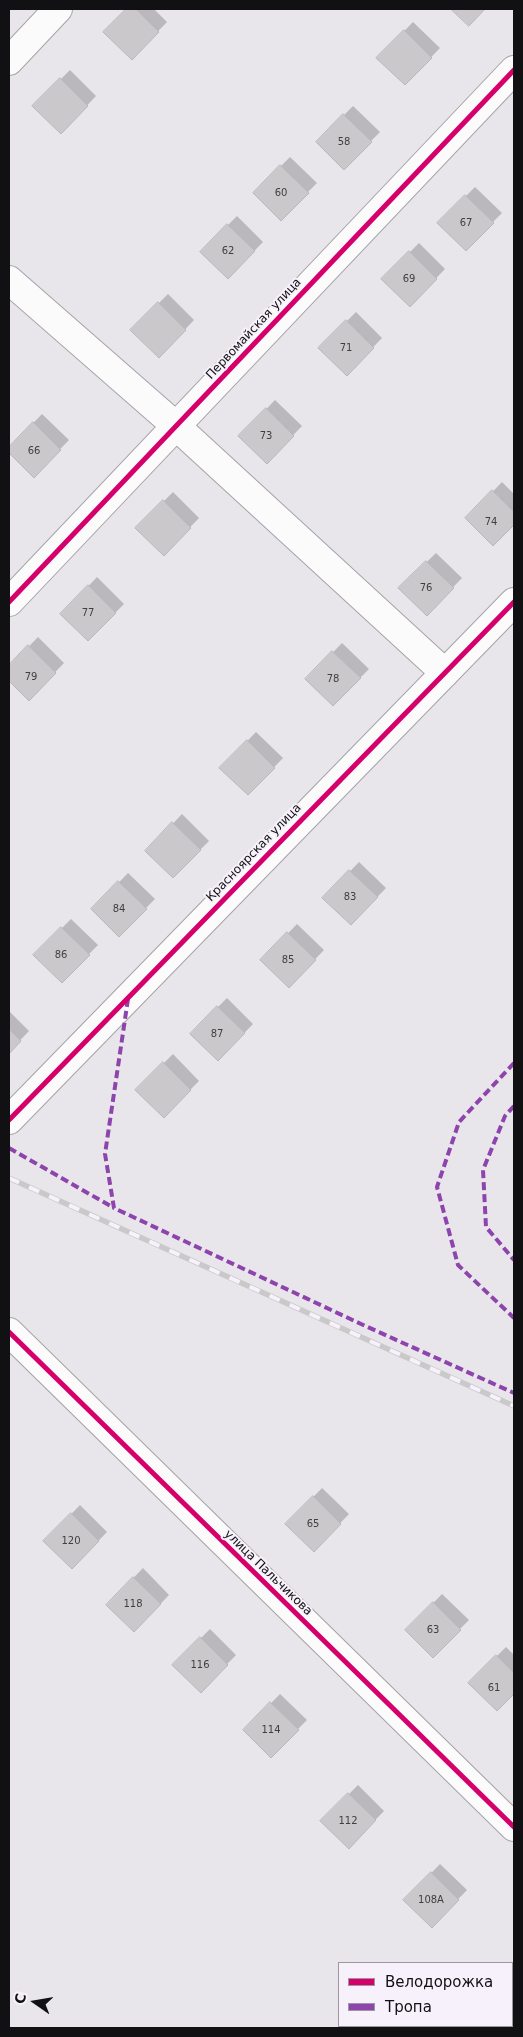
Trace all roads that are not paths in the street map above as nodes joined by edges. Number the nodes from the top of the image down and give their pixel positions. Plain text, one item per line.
1 (58, 9) edge
2 (9, 61) edge
3 (514, 70) edge
4 (9, 280) edge
5 (176, 426) junction
6 (9, 602) edge
7 (514, 602) edge
8 (445, 672) junction
9 (9, 1120) edge
10 (9, 1332) edge
11 (514, 1827) edge

1 - 2 street
3 - 5 street, Первомайская улица
4 - 5 street
5 - 6 street, Первомайская улица
5 - 8 street
7 - 8 street, Красноярская улица
8 - 9 street, Красноярская улица
10 - 11 street, улица Пальчикова

